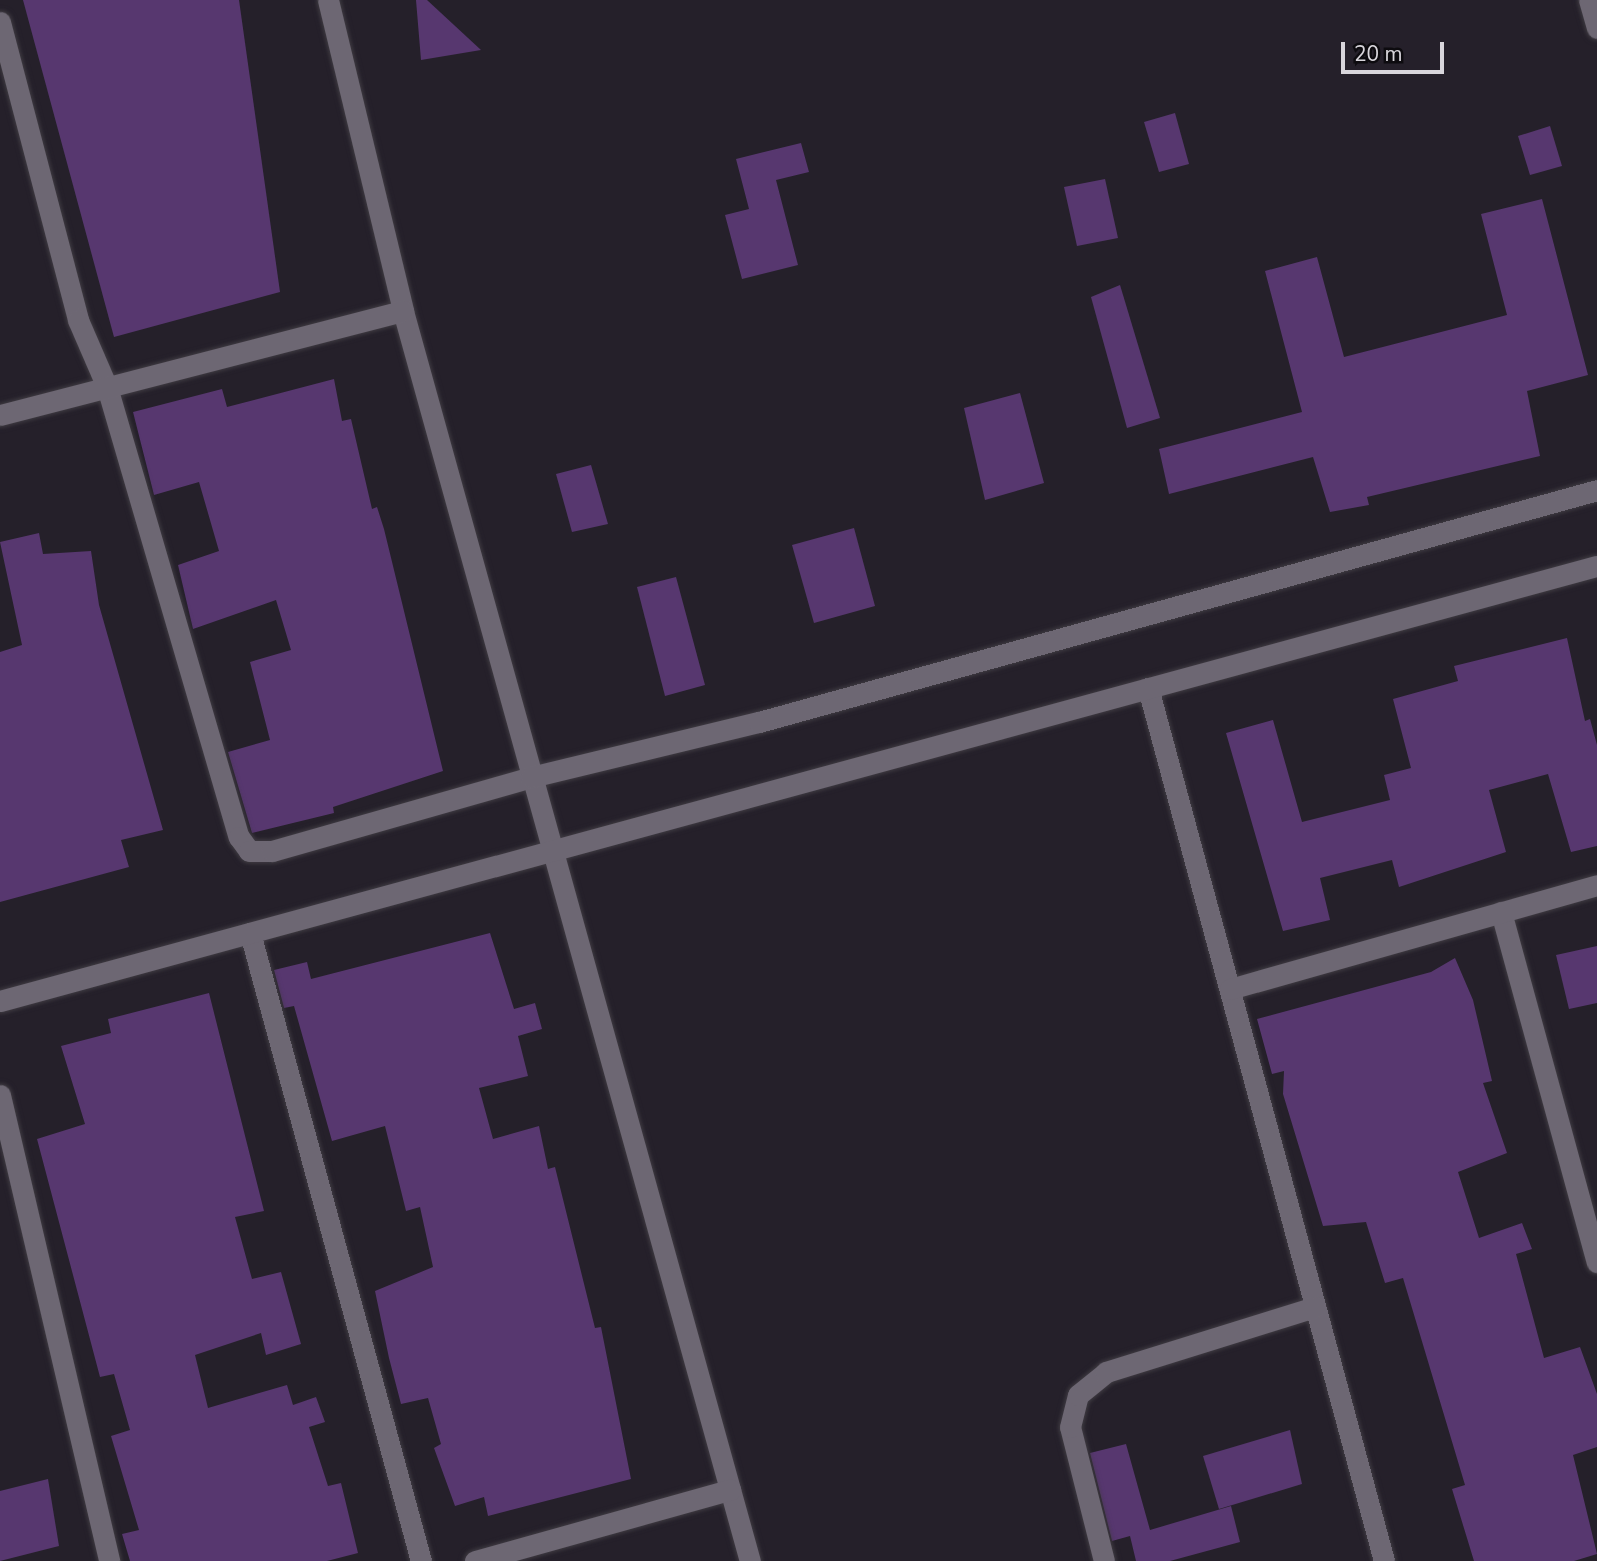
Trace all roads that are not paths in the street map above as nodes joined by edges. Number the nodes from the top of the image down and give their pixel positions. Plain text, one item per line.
1 (328, 0) edge
2 (1589, 0) edge
3 (0, 22) edge
4 (1597, 28) edge
5 (403, 311) junction
6 (107, 387) junction
7 (0, 415) edge
8 (1597, 489) edge
9 (1597, 566) edge
10 (1148, 688) junction
11 (531, 776) junction
12 (552, 850) junction
13 (1597, 885) edge
14 (1501, 912) junction
15 (250, 933) junction
16 (1230, 989) junction
17 (0, 1001) edge
18 (0, 1095) edge
19 (1597, 1262) edge
20 (1315, 1307) junction
21 (730, 1490) junction
22 (108, 1561) edge
23 (421, 1561) edge
24 (475, 1561) edge
25 (750, 1561) edge
26 (1104, 1561) edge
27 (1384, 1561) edge

1 - 5 street
2 - 4 street
3 - 6 street
5 - 6 street
5 - 11 street
6 - 7 street
6 - 11 street
8 - 11 street
9 - 10 street
10 - 12 street
10 - 16 street
11 - 12 street
12 - 15 street
12 - 21 street
13 - 14 street
14 - 16 street
14 - 19 street
15 - 17 street
15 - 23 street
16 - 20 street
18 - 22 street
20 - 26 street
20 - 27 street
21 - 24 street
21 - 25 street

